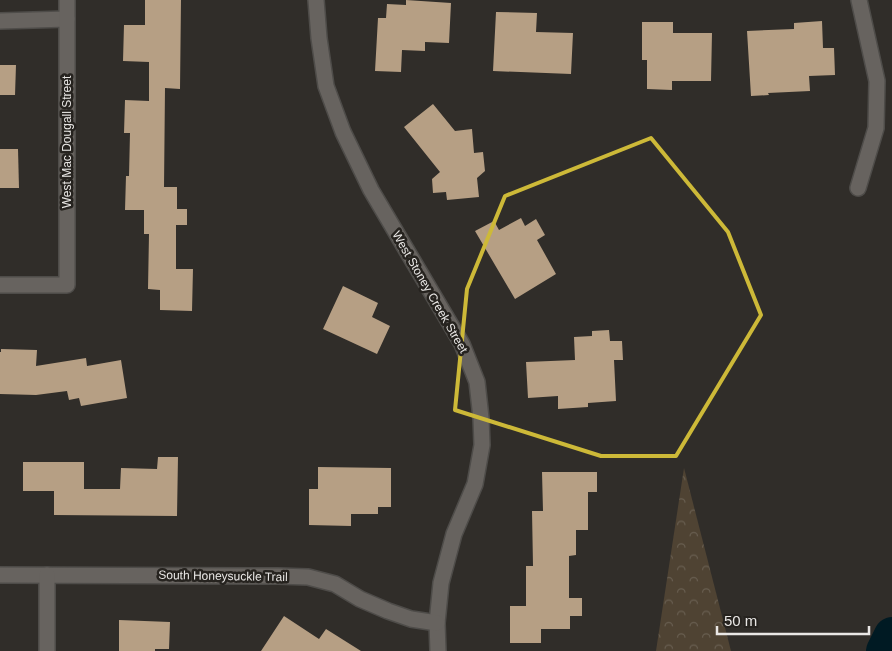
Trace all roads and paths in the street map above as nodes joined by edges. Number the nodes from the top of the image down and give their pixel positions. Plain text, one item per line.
1 (67, 0) edge
2 (316, 0) edge
3 (859, 0) edge
4 (67, 19) junction
5 (0, 21) edge
6 (858, 188) dead end
7 (0, 285) edge
8 (0, 575) edge
9 (47, 575) junction
10 (438, 623) junction
11 (47, 651) edge
12 (438, 651) edge

1 - 4 street, West Mac Dougall Street
2 - 10 street, West Stoney Creek Street
3 - 6 street
4 - 5 street
4 - 7 street, West Mac Dougall Street
8 - 9 street, South Honeysuckle Trail
9 - 10 street, South Honeysuckle Trail
9 - 11 street
10 - 12 street, West Stoney Creek Street

